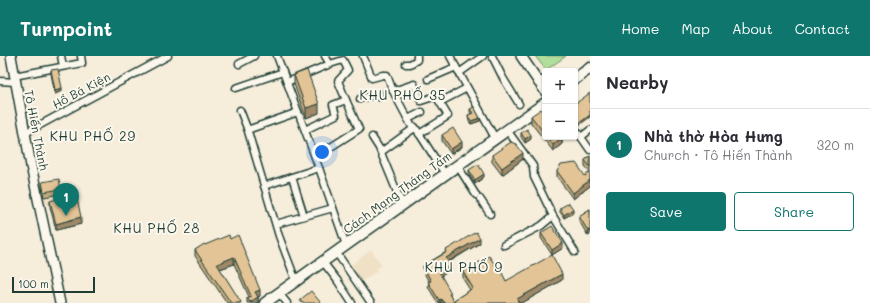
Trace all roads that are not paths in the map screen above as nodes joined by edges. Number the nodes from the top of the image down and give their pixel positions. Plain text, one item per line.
1 (10, 56) edge
2 (61, 56) edge
3 (81, 56) edge
4 (168, 56) edge
5 (253, 56) edge
6 (277, 56) edge
7 (325, 56) edge
8 (363, 56) edge
9 (417, 56) edge
10 (450, 56) edge
11 (483, 56) edge
12 (492, 56) edge
13 (521, 56) edge
14 (239, 64) dead end
15 (330, 64) junction
16 (406, 64) dead end
17 (63, 66) junction
18 (456, 67) junction
19 (590, 68) edge
20 (283, 72) junction
21 (459, 74) junction
22 (590, 75) edge
23 (578, 77) edge
24 (15, 79) junction
25 (428, 79) dead end
26 (0, 81) edge
27 (287, 82) junction
28 (542, 82) edge
29 (578, 84) edge
30 (236, 88) dead end
31 (467, 88) junction
32 (394, 91) junction
33 (380, 97) dead end
34 (360, 99) dead end
35 (346, 100) junction
36 (440, 102) junction
37 (519, 104) dead end
38 (544, 104) edge
39 (240, 110) dead end
40 (298, 112) junction
41 (422, 112) dead end
42 (408, 119) junction
43 (247, 128) junction
44 (413, 129) junction
45 (305, 130) junction
46 (507, 130) junction
47 (590, 130) edge
48 (25, 133) junction
49 (578, 133) edge
50 (419, 134) junction
51 (372, 137) dead end
52 (581, 137) junction
53 (495, 138) junction
54 (590, 150) edge
55 (380, 152) junction
56 (315, 158) junction
57 (457, 165) junction
58 (319, 168) junction
59 (445, 174) junction
60 (292, 177) junction
61 (264, 186) junction
62 (402, 204) junction
63 (333, 208) junction
64 (490, 214) dead end
65 (304, 216) junction
66 (554, 216) junction
67 (276, 224) junction
68 (346, 245) junction
69 (504, 245) dead end
70 (336, 252) junction
71 (575, 252) dead end
72 (323, 262) junction
73 (296, 281) junction
74 (278, 293) junction
75 (60, 303) edge
76 (265, 303) edge
77 (287, 303) edge
78 (352, 303) edge
79 (371, 303) edge

1 - 24 main road, Tô Hiến Thành
2 - 17 street
3 - 17 street
4 - 48 street, Hồ Bá Kiện
5 - 14 street
6 - 20 street
7 - 15 street
8 - 32 street
9 - 16 street
10 - 18 street
11 - 21 street
12 - 37 street
13 - 28 main road
15 - 27 street
15 - 35 street
17 - 24 street
18 - 21 street
18 - 25 street
19 - 23 main road
20 - 27 street
20 - 30 street
21 - 31 street
22 - 29 main road
24 - 26 street
24 - 48 main road, Tô Hiến Thành
27 - 40 street
31 - 36 street
31 - 53 street
32 - 36 street
32 - 42 street
33 - 34 street
35 - 45 street
35 - 56 street
36 - 50 street
38 - 46 main road, Cách Mạng Tháng Tám
39 - 43 street
40 - 43 street
40 - 45 street
41 - 42 street
42 - 44 street
43 - 61 street
44 - 50 street
44 - 55 street
45 - 56 street
46 - 53 main road, Cách Mạng Tháng Tám
46 - 66 street
47 - 52 street
48 - 75 main road, Tô Hiến Thành
49 - 52 street
50 - 59 street
51 - 55 street
52 - 54 street
53 - 57 main road, Cách Mạng Tháng Tám
55 - 62 street
56 - 58 street
57 - 59 main road, Cách Mạng Tháng Tám
57 - 64 street
58 - 60 street
58 - 63 street
59 - 62 main road, Cách Mạng Tháng Tám
60 - 61 street
60 - 65 street
61 - 67 street
62 - 68 main road, Cách Mạng Tháng Tám
63 - 65 street
63 - 68 street
65 - 67 street
66 - 69 street
66 - 71 street
67 - 73 street
68 - 70 main road, Cách Mạng Tháng Tám
70 - 72 main road, Cách Mạng Tháng Tám
70 - 79 street
72 - 73 main road, Cách Mạng Tháng Tám
72 - 78 street
73 - 74 main road, Cách Mạng Tháng Tám
74 - 76 main road, Cách Mạng Tháng Tám
74 - 77 street

